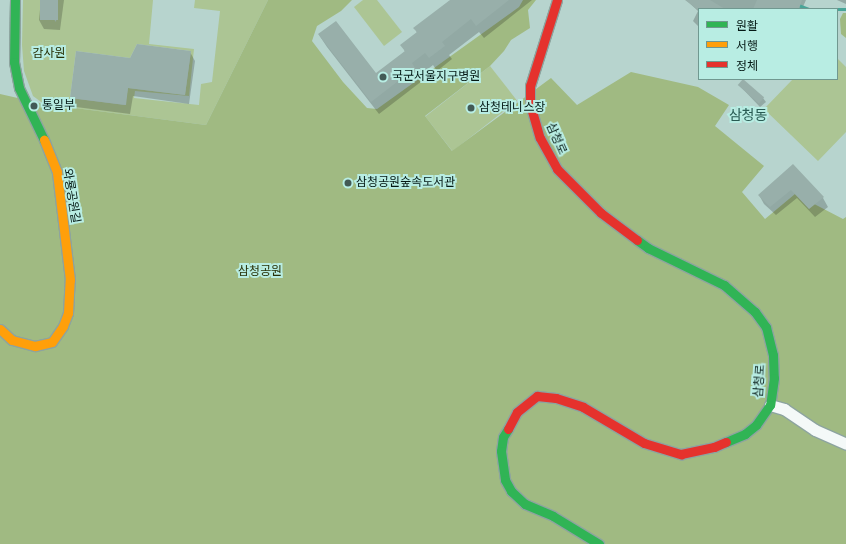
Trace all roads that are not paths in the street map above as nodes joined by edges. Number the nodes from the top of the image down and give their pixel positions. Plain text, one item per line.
1 (15, 0) edge
2 (557, 0) edge
3 (0, 329) edge
4 (770, 405) junction
5 (846, 444) edge
6 (598, 544) edge

1 - 3 street, 와룡공원길
2 - 4 street, 삼청로
4 - 5 street
4 - 6 street, 삼청로

